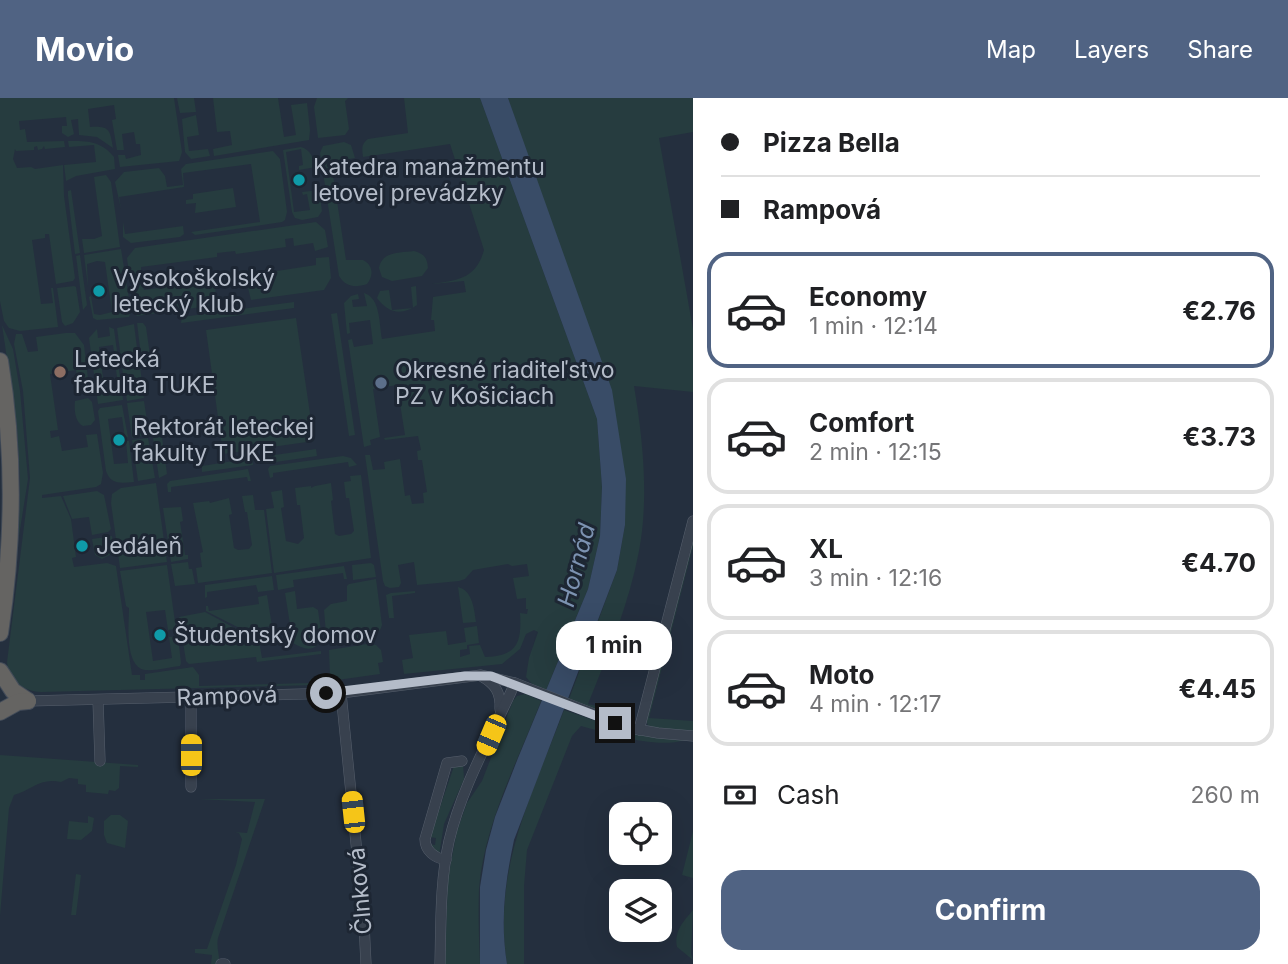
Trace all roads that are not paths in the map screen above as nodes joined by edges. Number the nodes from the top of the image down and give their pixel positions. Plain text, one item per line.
1 (0, 361) edge
2 (693, 521) edge
3 (0, 633) edge
4 (0, 671) edge
5 (481, 676) junction
6 (515, 683) junction
7 (341, 693) junction
8 (191, 697) junction
9 (98, 700) junction
10 (28, 701) junction
11 (0, 712) edge
12 (499, 715) junction
13 (639, 730) junction
14 (693, 736) edge
15 (100, 761) dead end
16 (462, 761) dead end
17 (191, 787) dead end
18 (446, 860) junction
19 (366, 964) edge
20 (440, 964) edge

1 - 3 highway
2 - 13 street
4 - 10 highway
5 - 6 street, Rampová
5 - 7 street, Rampová
5 - 12 street
6 - 12 street
6 - 13 street, Rampová
7 - 8 street, Rampová
7 - 19 street, Člnková
8 - 9 street, Rampová
8 - 17 street
9 - 10 street, Rampová
9 - 15 street
10 - 11 highway
12 - 18 street
13 - 14 street, Rampová
16 - 18 street
18 - 20 street

